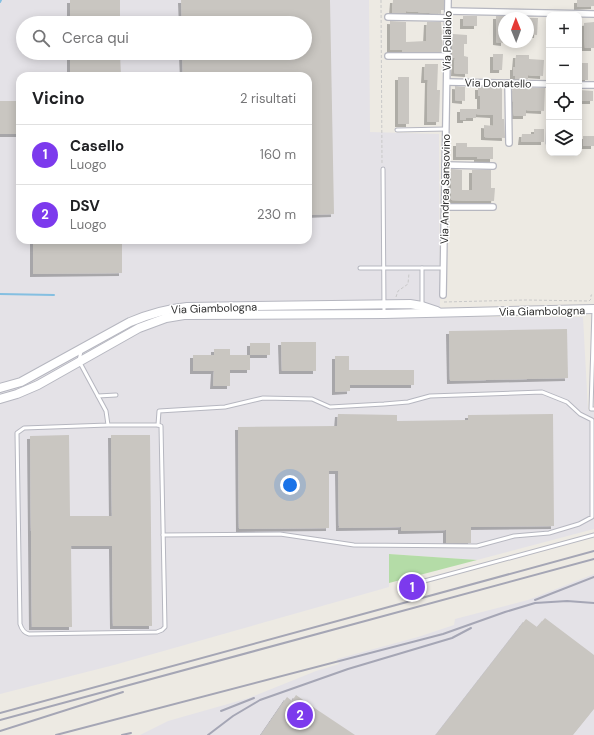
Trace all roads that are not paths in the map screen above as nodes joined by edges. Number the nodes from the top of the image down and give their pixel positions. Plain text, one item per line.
1 (448, 0) edge
2 (448, 11) junction
3 (594, 14) edge
4 (388, 17) dead end
5 (448, 18) junction
6 (388, 56) dead end
7 (447, 56) junction
8 (447, 82) junction
9 (508, 83) junction
10 (546, 84) edge
11 (582, 85) edge
12 (594, 85) edge
13 (446, 129) junction
14 (397, 130) dead end
15 (509, 143) dead end
16 (445, 165) junction
17 (493, 166) dead end
18 (383, 168) road end
19 (445, 207) junction
20 (493, 207) dead end
21 (360, 268) dead end
22 (384, 268) junction
23 (422, 268) junction
24 (444, 268) junction
25 (443, 295) road end
26 (422, 306) junction
27 (594, 306) edge
28 (384, 307) junction
29 (326, 308) junction
30 (594, 309) edge
31 (442, 313) junction
32 (260, 315) junction
33 (81, 349) junction
34 (593, 361) edge
35 (79, 362) junction
36 (0, 388) edge
37 (116, 395) dead end
38 (98, 396) junction
39 (0, 399) edge
40 (593, 409) edge
41 (108, 425) junction
42 (158, 425) junction
43 (163, 534) junction
44 (594, 535) edge
45 (417, 583) dead end

1 - 2 street, Via Pollaiolo
2 - 3 street
2 - 5 street, Via Pollaiolo
4 - 5 street
5 - 7 street, Via Pollaiolo
6 - 7 street
7 - 8 street, Via Pollaiolo
8 - 9 street, Via Donatello
8 - 13 street, Via Andrea Sansovino
9 - 10 street, Via Donatello
9 - 15 street
11 - 12 street
13 - 14 lane
13 - 16 street, Via Andrea Sansovino
16 - 17 street
16 - 19 street, Via Andrea Sansovino
18 - 22 lane
19 - 20 street
19 - 24 street, Via Andrea Sansovino
21 - 22 lane
22 - 23 lane
22 - 28 lane
23 - 24 lane
23 - 26 lane
24 - 25 street, Via Andrea Sansovino
26 - 28 street, Via Giambologna
26 - 31 street, Via Giambologna
27 - 30 street
28 - 29 street, Via Giambologna
29 - 32 street, Via Giambologna
29 - 33 street, Via Giambologna
30 - 31 street, Via Giambologna
30 - 34 lane
31 - 32 street, Via Giambologna
32 - 35 street, Via Giambologna
33 - 35 lane
33 - 36 street, Via Giambologna
34 - 40 lane
35 - 38 lane
35 - 39 street, Via Giambologna
37 - 38 lane
38 - 41 lane
41 - 42 lane
41 - 43 lane
42 - 43 lane
42 - 43 lane
44 - 45 lane

